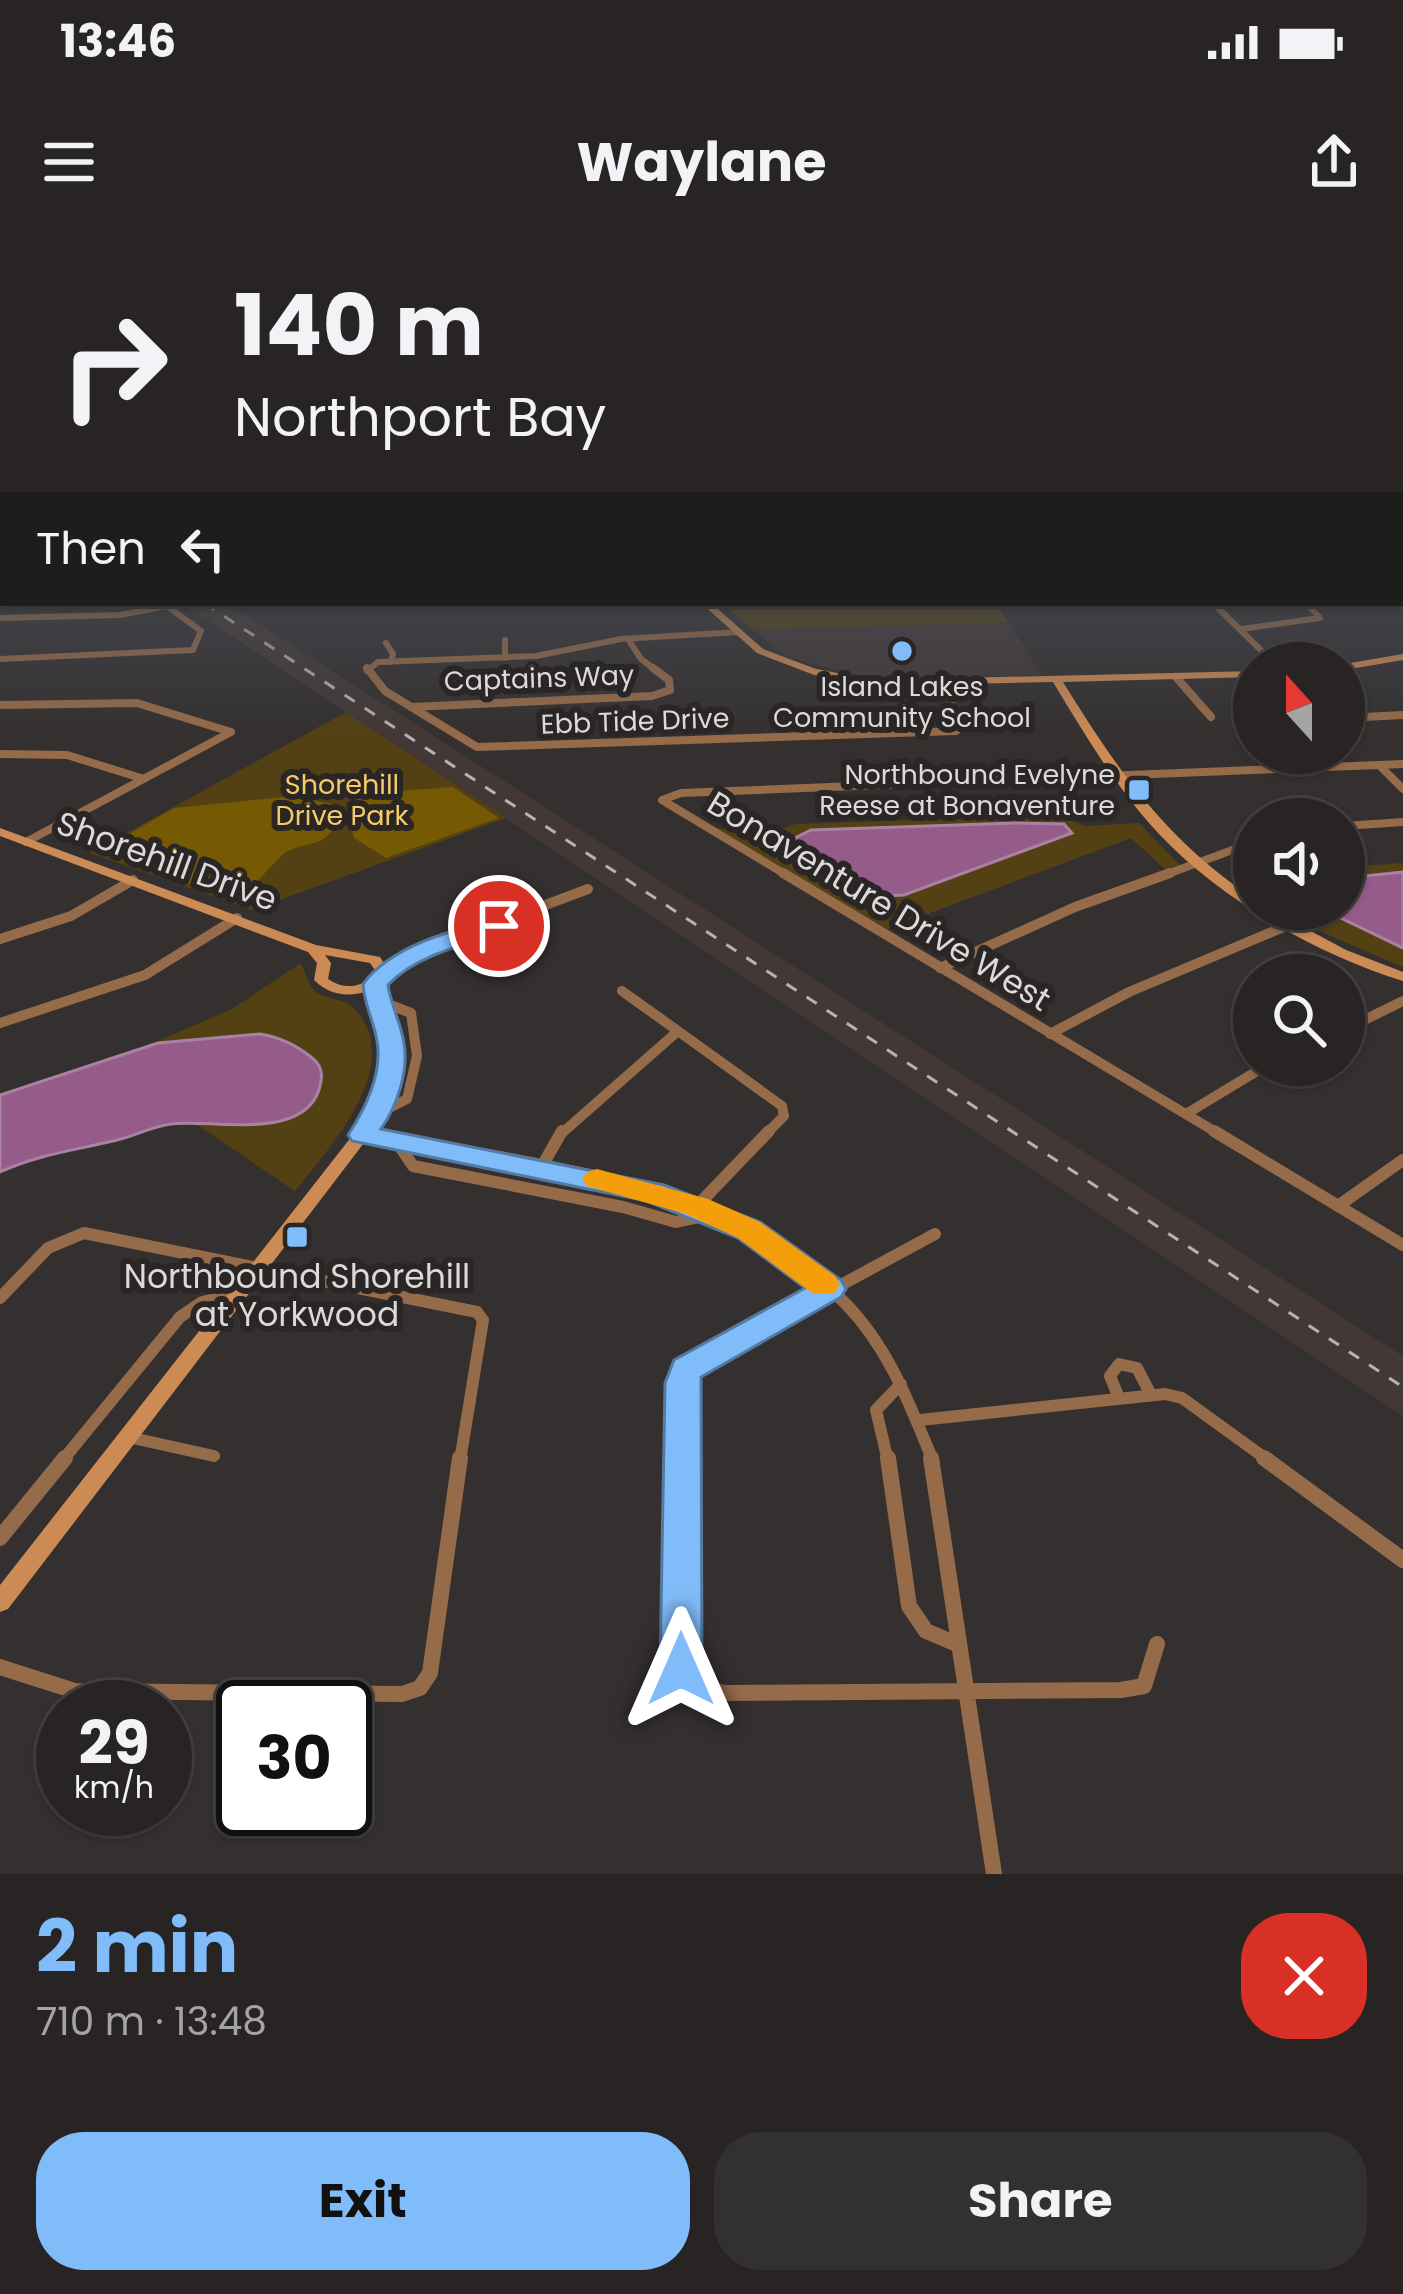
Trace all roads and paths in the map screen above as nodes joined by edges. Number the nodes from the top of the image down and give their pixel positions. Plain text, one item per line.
1 (157, 606) edge
2 (168, 606) edge
3 (709, 606) edge
4 (1216, 606) edge
5 (1309, 606) edge
6 (0, 618) edge
7 (1241, 629) junction
8 (739, 632) junction
9 (628, 639) junction
10 (506, 640) dead end
11 (1254, 642) edge
12 (386, 644) dead end
13 (1403, 657) edge
14 (0, 658) edge
15 (505, 658) junction
16 (392, 662) junction
17 (1365, 663) edge
18 (1233, 675) edge
19 (1176, 677) junction
20 (1058, 681) junction
21 (942, 684) junction
22 (0, 705) edge
23 (411, 707) junction
24 (1403, 715) edge
25 (1211, 717) dead end
26 (1365, 717) edge
27 (0, 754) edge
28 (1403, 764) edge
29 (1380, 765) junction
30 (1118, 776) junction
31 (145, 779) junction
32 (1403, 788) edge
33 (1403, 822) edge
34 (1365, 825) edge
35 (0, 832) edge
36 (26, 842) junction
37 (1233, 849) edge
38 (1195, 863) junction
39 (133, 880) junction
40 (588, 889) dead end
41 (1233, 890) edge
42 (237, 918) junction
43 (1277, 930) edge
44 (1295, 930) edge
45 (0, 939) edge
46 (313, 949) junction
47 (349, 957) junction
48 (325, 968) junction
49 (940, 968) junction
50 (378, 972) junction
51 (1403, 977) edge
52 (350, 992) junction
53 (622, 992) dead end
54 (1403, 1001) edge
55 (378, 1008) junction
56 (1365, 1020) edge
57 (0, 1023) edge
58 (678, 1031) junction
59 (1050, 1034) junction
60 (1233, 1086) edge
61 (377, 1114) junction
62 (1186, 1114) junction
63 (362, 1135) junction
64 (396, 1141) junction
65 (1403, 1160) edge
66 (541, 1168) junction
67 (1338, 1206) junction
68 (697, 1207) junction
69 (714, 1214) junction
70 (934, 1234) dead end
71 (1403, 1245) edge
72 (259, 1269) junction
73 (830, 1289) junction
74 (240, 1293) junction
75 (0, 1298) edge
76 (901, 1384) junction
77 (1151, 1395) junction
78 (1118, 1398) junction
79 (920, 1420) junction
80 (128, 1437) junction
81 (214, 1456) dead end
82 (0, 1538) edge
83 (1403, 1560) edge
84 (0, 1602) edge
85 (1157, 1644) dead end
86 (959, 1645) junction
87 (0, 1667) edge
88 (966, 1690) junction
89 (994, 1874) edge

1 - 6 street
2 - 14 street
3 - 8 street
4 - 7 street
5 - 7 street
7 - 11 street
8 - 9 street
8 - 21 street
9 - 15 street
9 - 23 street, Captains Way
10 - 15 street
12 - 16 street
13 - 17 street
15 - 16 street
16 - 23 street, Ebb Tide Drive
18 - 19 street
19 - 20 street
19 - 25 street
20 - 21 street
20 - 30 street
21 - 23 street, Ebb Tide Drive
22 - 31 street
24 - 26 street
27 - 31 street
28 - 29 street
29 - 30 street
29 - 32 street
30 - 38 street
30 - 49 street, Bonaventure Drive West
31 - 36 street
33 - 34 street
35 - 36 street, Shorehill Drive
36 - 39 street, Shorehill Drive
37 - 38 street
38 - 41 street
38 - 49 street
39 - 42 street, Shorehill Drive
39 - 45 street
40 - 50 street
42 - 46 street, Shorehill Drive
42 - 57 street
43 - 59 street
44 - 51 street
46 - 47 street, Shorehill Drive
46 - 48 street
47 - 48 street, Shorehill Drive
47 - 50 street, Shorehill Drive
48 - 52 street
49 - 59 street, Bonaventure Drive West
50 - 52 street
50 - 55 street
52 - 55 street
53 - 58 street
54 - 56 street
55 - 61 street
55 - 61 street
58 - 66 street
58 - 68 street
59 - 62 street, Bonaventure Drive West
60 - 62 street
61 - 63 street
62 - 67 street, Bonaventure Drive West
63 - 64 street
63 - 72 street
64 - 66 street
64 - 69 street
65 - 67 street
66 - 68 street
67 - 71 street, Bonaventure Drive West
68 - 69 street
69 - 73 street
70 - 73 street
72 - 74 street
72 - 75 street
72 - 87 street
73 - 76 street
73 - 88 street
74 - 80 street
74 - 82 street
76 - 79 street
76 - 86 street
77 - 78 street
77 - 78 street
77 - 83 street
78 - 79 street
79 - 86 street
80 - 81 street
80 - 84 street
85 - 88 street
86 - 88 street
88 - 89 street

